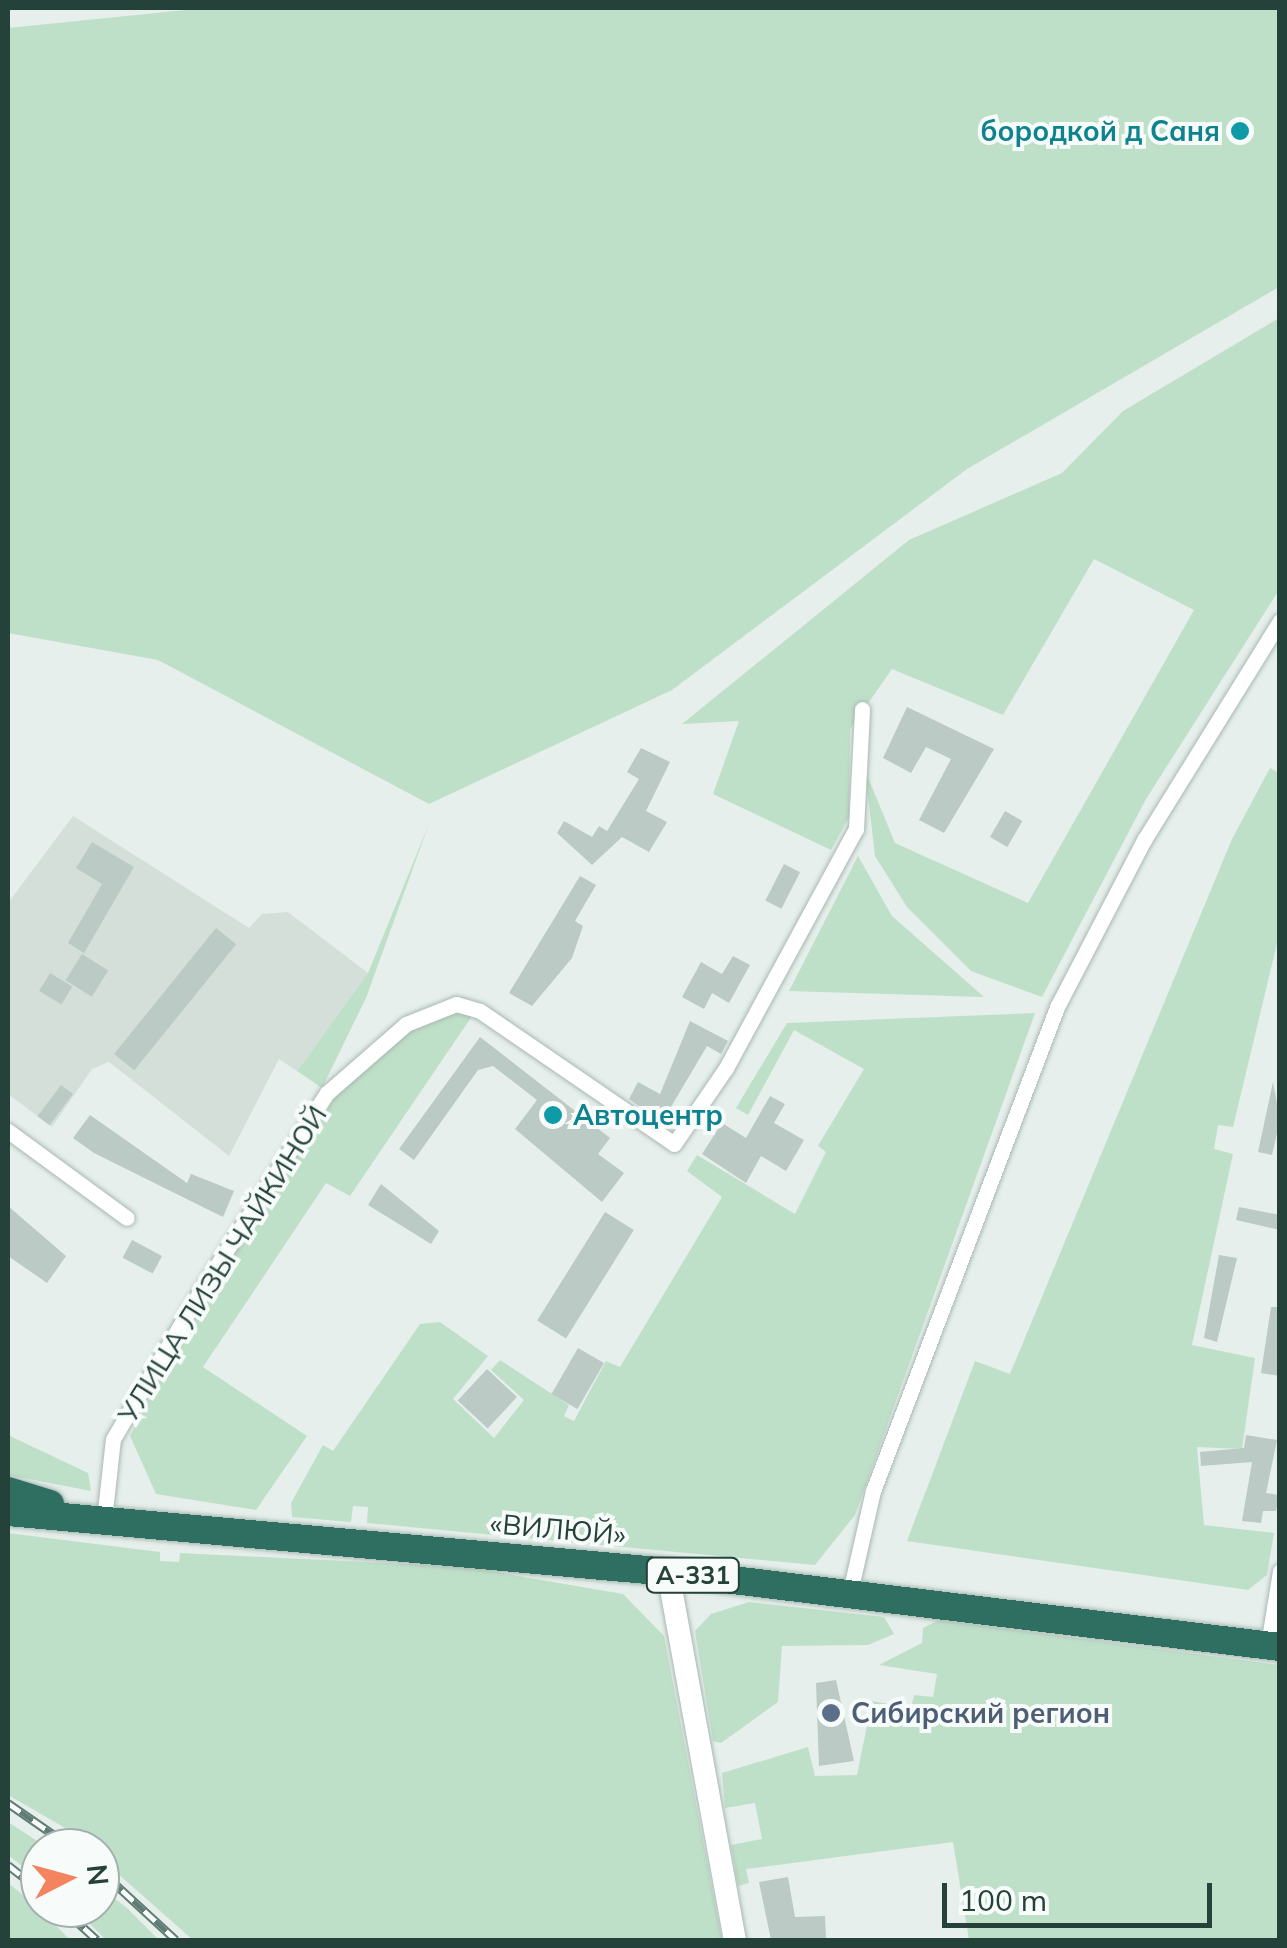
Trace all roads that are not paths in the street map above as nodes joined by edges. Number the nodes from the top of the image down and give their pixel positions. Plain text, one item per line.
1 (1280, 621) edge
2 (862, 709) dead end
3 (8, 1131) edge
4 (127, 1218) dead end
5 (8, 1491) edge
6 (8, 1512) edge
7 (104, 1520) junction
8 (1280, 1571) edge
9 (668, 1572) junction
10 (850, 1592) junction
11 (1274, 1646) edge
12 (735, 1940) edge

1 - 10 street
2 - 7 street, УЛИЦА ЛИЗЫ ЧАЙКИНОЙ
3 - 4 street
5 - 7 highway
6 - 7 highway, «ВИЛЮЙ» / А-331
7 - 9 highway, «ВИЛЮЙ» / А-331
8 - 11 street
9 - 10 highway, «ВИЛЮЙ» / А-331
9 - 12 street
10 - 11 highway, «ВИЛЮЙ» / А-331

